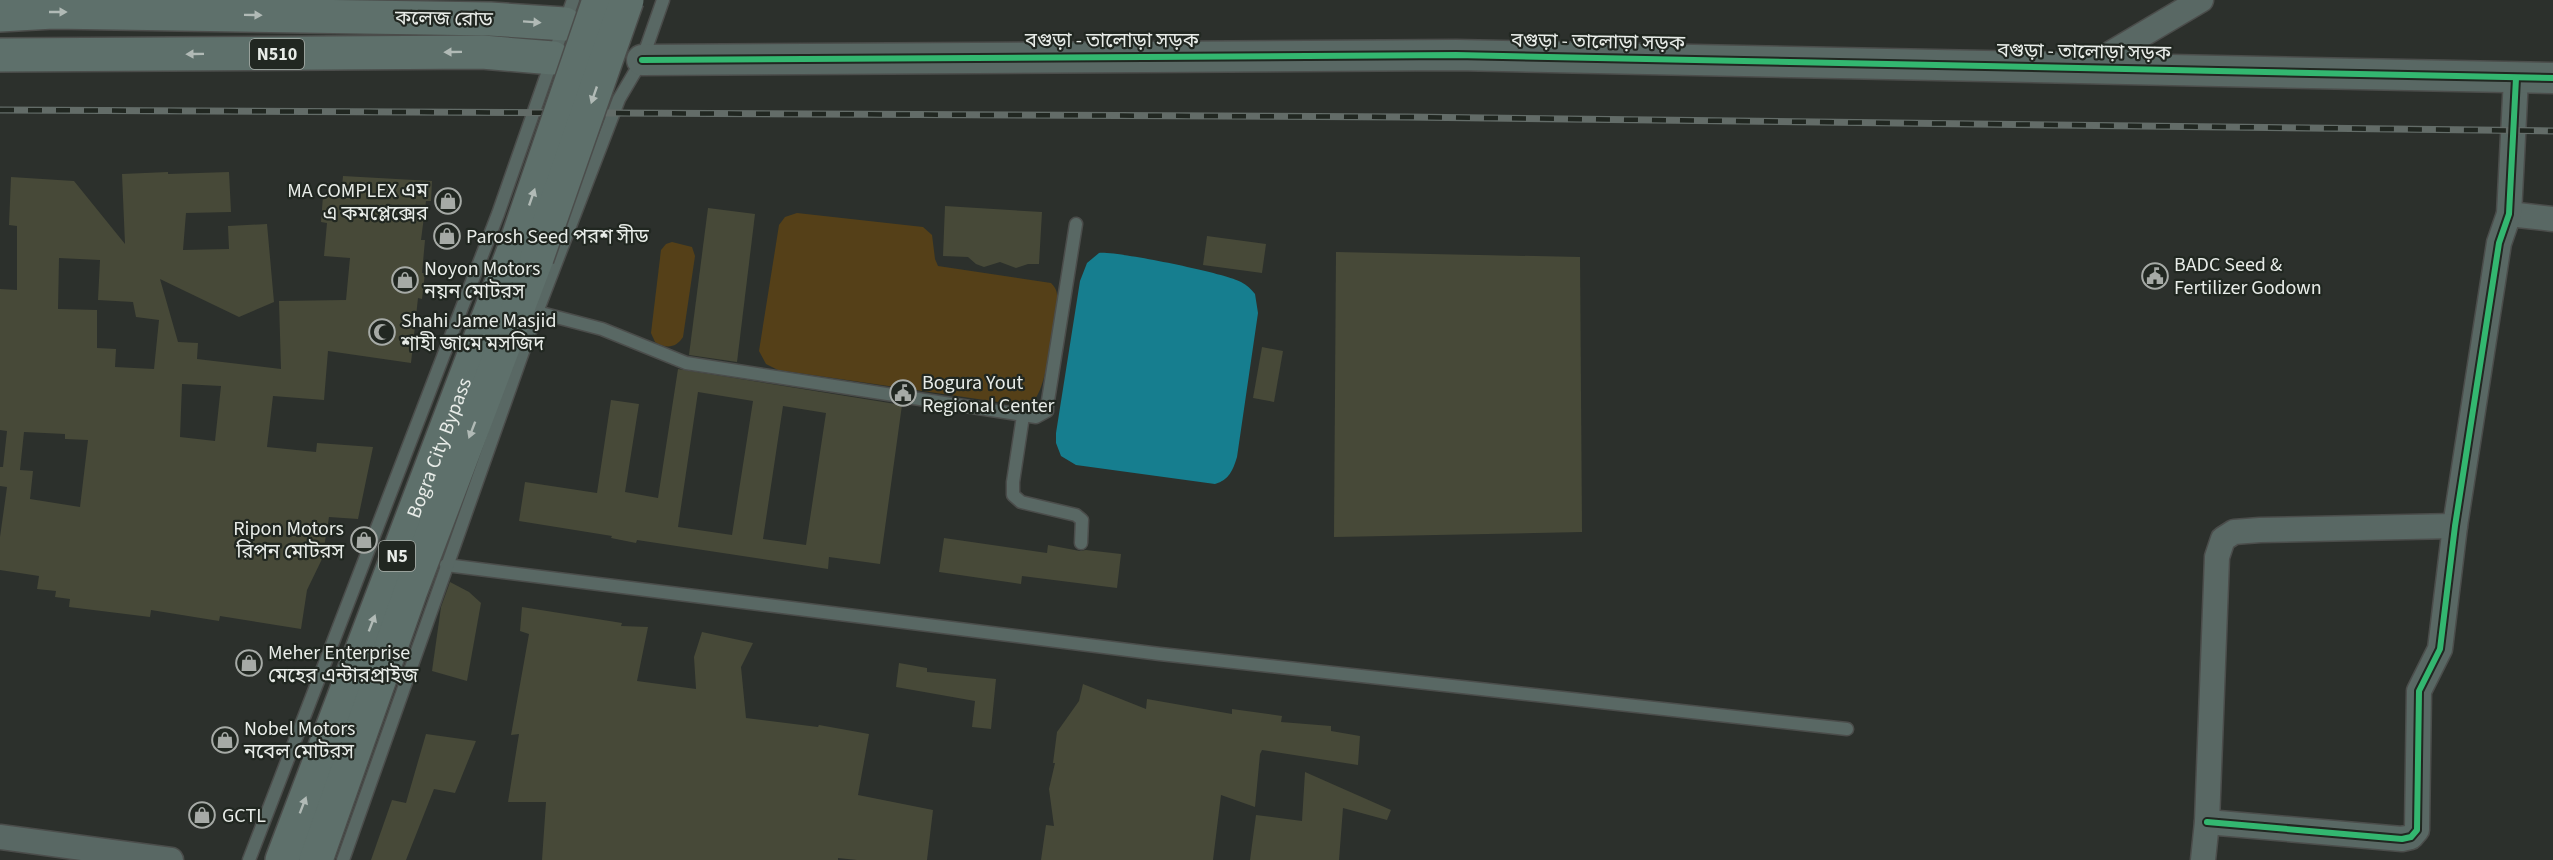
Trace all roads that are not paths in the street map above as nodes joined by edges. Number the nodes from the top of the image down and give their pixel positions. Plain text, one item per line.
1 (599, 0) edge
2 (627, 0) edge
3 (663, 0) edge
4 (2201, 0) edge
5 (0, 15) edge
6 (562, 31) edge
7 (0, 56) edge
8 (632, 58) junction
9 (2086, 68) junction
10 (2516, 78) junction
11 (2553, 78) edge
12 (2509, 214) junction
13 (2553, 219) edge
14 (1076, 224) dead end
15 (537, 312) junction
16 (1023, 416) junction
17 (2455, 526) junction
18 (1081, 543) dead end
19 (446, 565) junction
20 (1847, 729) dead end
21 (2207, 822) junction
22 (0, 837) edge
23 (171, 860) edge
24 (249, 860) edge
25 (282, 860) edge
26 (316, 860) edge
27 (343, 860) edge
28 (2203, 860) edge

25 -> 1 highway, Bogra City Bypass / N5, bridge
2 -> 26 highway, Bogra City Bypass / N5, bridge
3 - 8 lane
4 - 9 street
5 -> 6 highway, কলেজ রোড / N510
6 -> 7 highway, কলেজ রোড / N510
6 - 8 lane
6 - 24 lane
8 - 9 street, বগুড়া - তালোড়া সড়ক
8 - 15 lane
9 - 10 street, বগুড়া - তালোড়া সড়ক
10 - 11 street, বগুড়া - তালোড়া সড়ক
10 - 12 street
12 - 13 street
12 - 17 street
14 - 16 lane
15 - 16 lane
15 - 19 lane
16 - 18 lane
17 - 21 street
17 - 21 street
19 - 20 lane
19 - 27 lane
21 - 28 street
22 - 23 street

